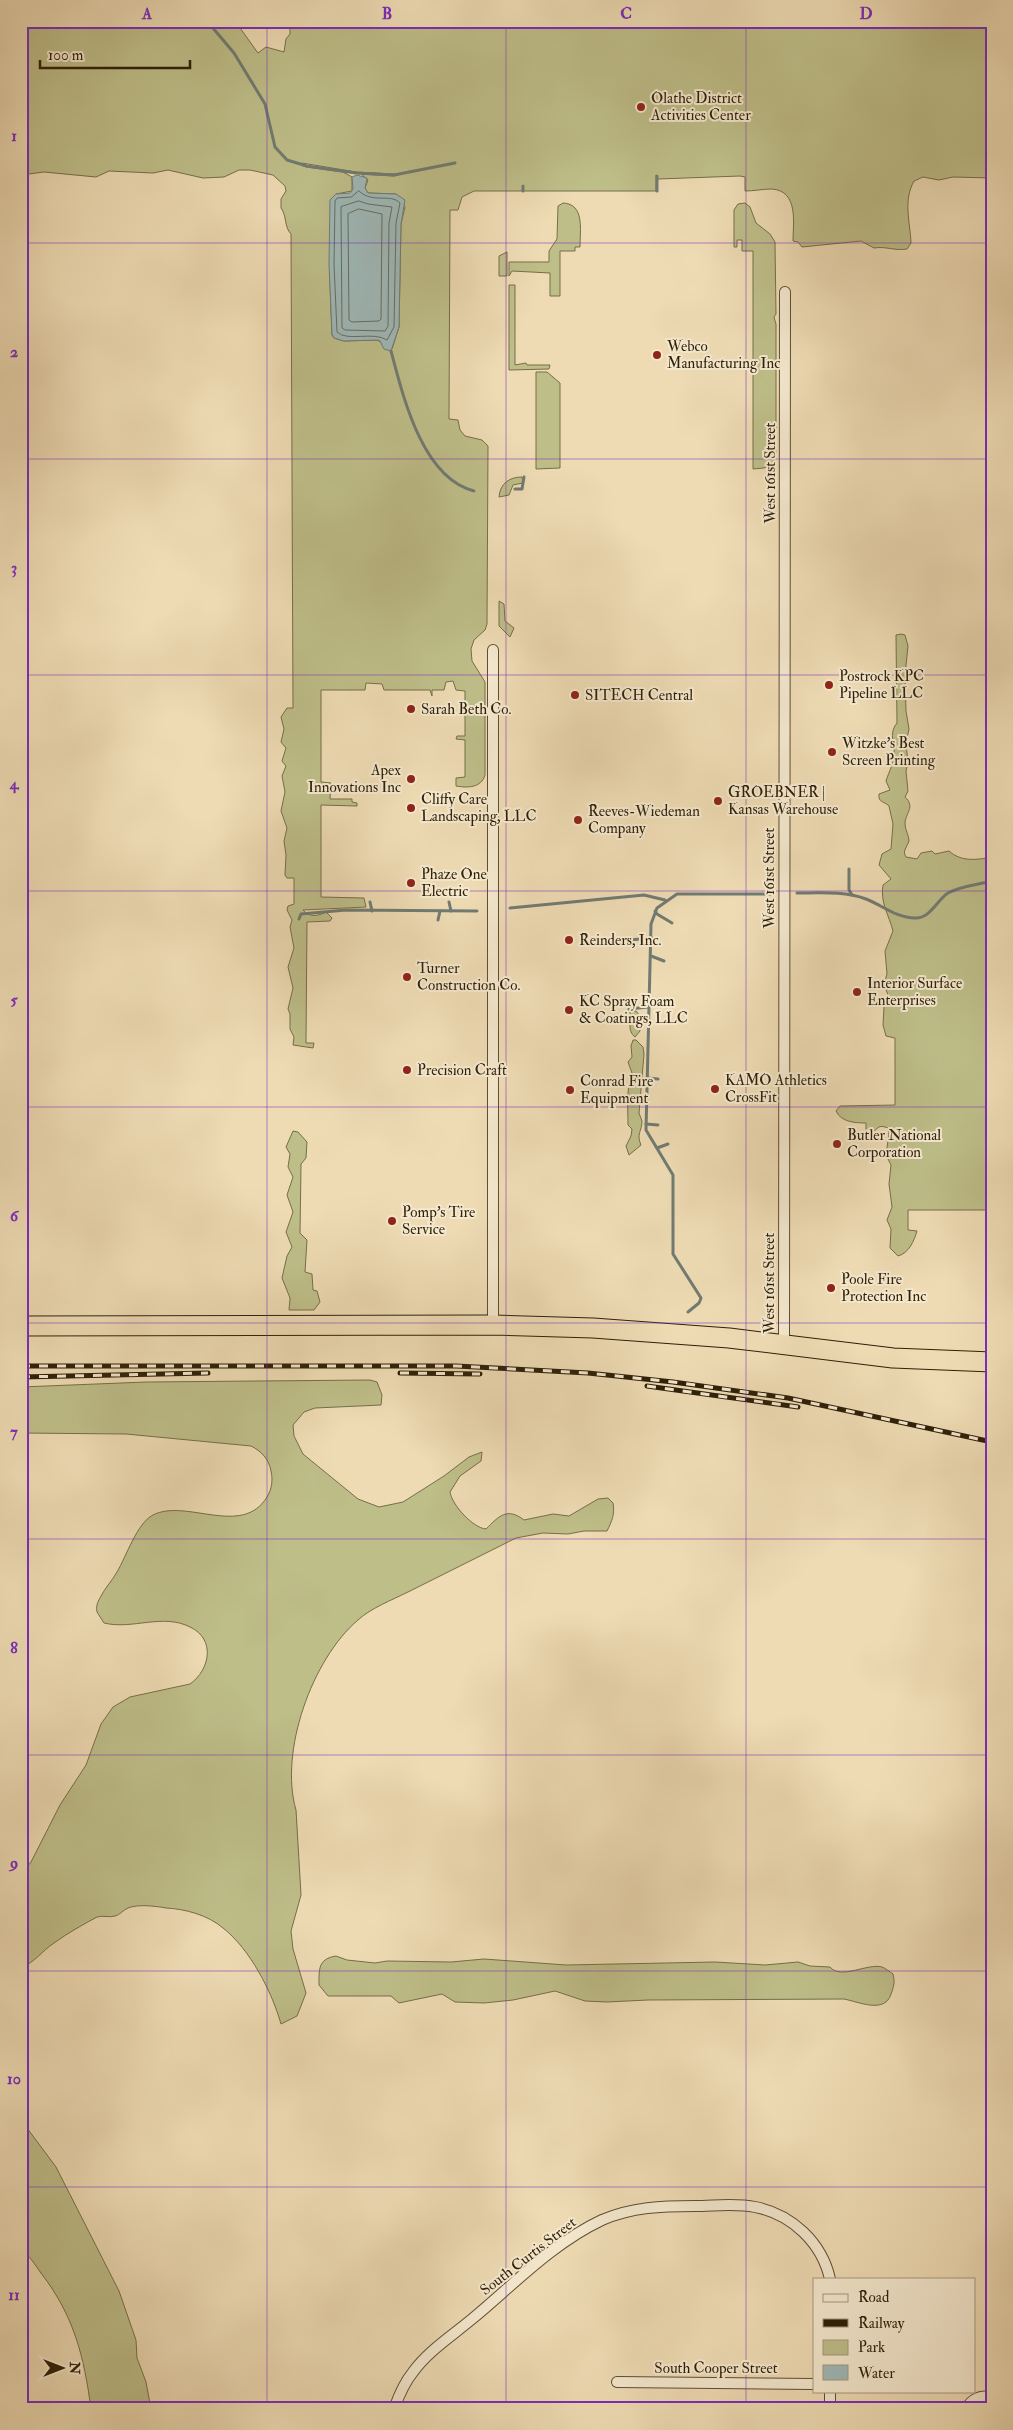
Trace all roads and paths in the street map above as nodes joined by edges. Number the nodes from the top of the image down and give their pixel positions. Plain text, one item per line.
1 (785, 292) dead end
2 (493, 650) dead end
3 (493, 1325) junction
4 (21, 1326) edge
5 (784, 1344) junction
6 (992, 1362) edge
7 (830, 2278) edge
8 (617, 2382) dead end
9 (813, 2384) edge
10 (830, 2392) edge
11 (992, 2396) edge
12 (394, 2409) edge
13 (830, 2409) edge
14 (966, 2409) edge

1 - 5 street, West 161st Street
2 - 3 street
3 - 4 highway
3 - 5 highway
5 - 6 highway
7 - 12 street, South Curtis Street
8 - 9 street, South Cooper Street
10 - 13 street
11 - 14 street

